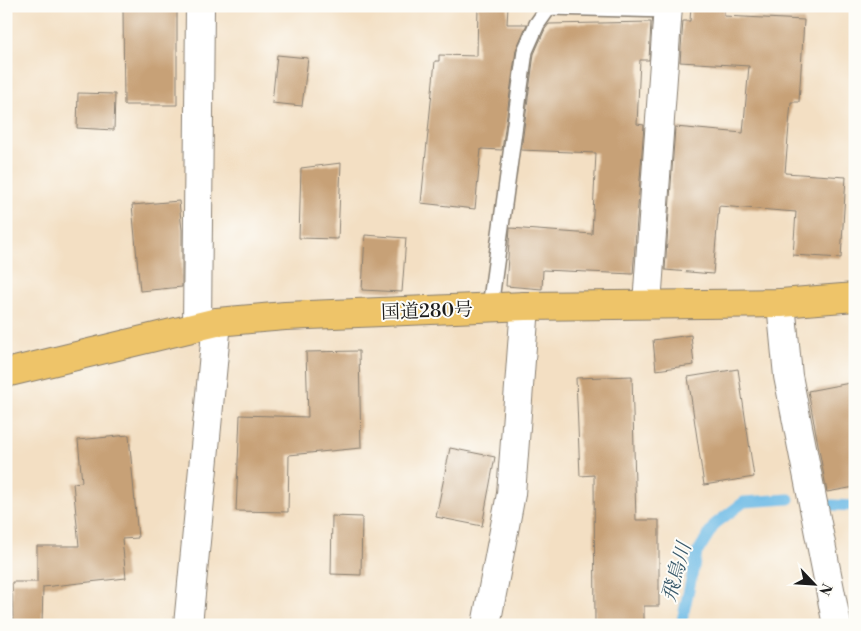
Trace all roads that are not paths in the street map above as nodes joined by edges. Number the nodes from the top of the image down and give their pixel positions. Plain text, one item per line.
1 (200, 6) edge
2 (668, 8) edge
3 (855, 297) edge
4 (781, 303) junction
5 (647, 304) junction
6 (525, 306) junction
7 (490, 307) junction
8 (207, 324) junction
9 (6, 373) edge
10 (188, 625) edge
11 (486, 625) edge
12 (837, 625) edge

1 - 8 street
2 - 5 street
2 - 7 lane
3 - 4 highway, 国道280号
4 - 5 highway, 国道280号
4 - 12 street
5 - 6 highway, 国道280号
6 - 7 highway, 国道280号
6 - 11 street
7 - 8 highway, 国道280号
8 - 9 highway, 国道280号
8 - 10 street

